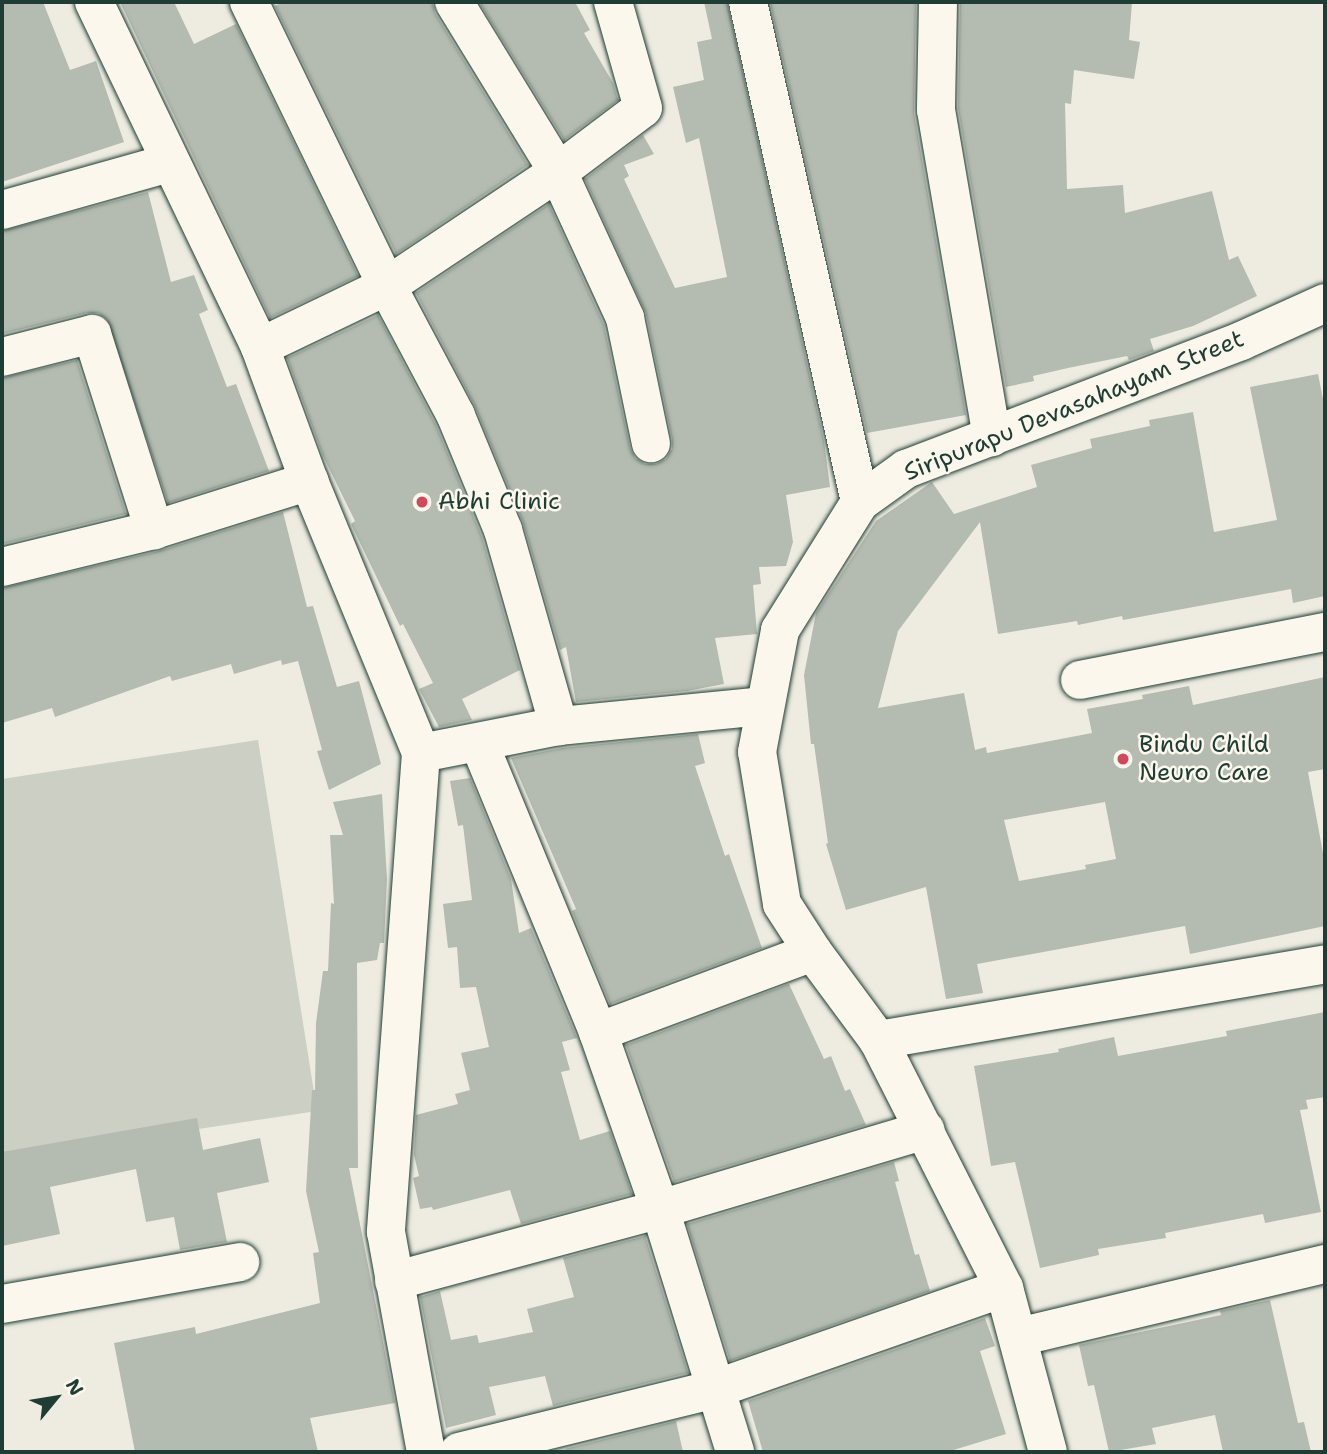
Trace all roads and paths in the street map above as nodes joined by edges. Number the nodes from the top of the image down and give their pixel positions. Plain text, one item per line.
1 (94, 2) edge
2 (249, 2) edge
3 (454, 2) edge
4 (612, 2) edge
5 (748, 2) edge
6 (938, 2) edge
7 (169, 163) junction
8 (558, 172) junction
9 (2, 210) edge
10 (387, 286) junction
11 (1325, 303) edge
12 (260, 347) junction
13 (2, 357) edge
14 (992, 437) junction
15 (651, 443) dead end
16 (309, 481) junction
17 (860, 502) junction
18 (154, 530) junction
19 (2, 567) edge
20 (1325, 632) edge
21 (1080, 680) dead end
22 (764, 706) junction
23 (559, 726) junction
24 (479, 743) junction
25 (421, 753) junction
26 (813, 952) junction
27 (1325, 964) edge
28 (598, 1032) junction
29 (878, 1040) junction
30 (925, 1130) junction
31 (660, 1209) junction
32 (240, 1262) dead end
33 (1325, 1264) edge
34 (394, 1281) junction
35 (1004, 1288) junction
36 (2, 1304) edge
37 (1018, 1337) junction
38 (715, 1389) junction
39 (1037, 1449) edge
40 (426, 1452) edge
41 (459, 1452) edge
42 (735, 1452) edge

1 - 7 street
2 - 10 street
3 - 8 street
4 - 8 street
5 - 17 street
6 - 14 street
7 - 9 street
7 - 12 street
8 - 10 street
8 - 15 street
10 - 12 street
10 - 23 street
11 - 14 street, Siripurapu Devasahayam Street
12 - 16 street
13 - 18 street
14 - 17 street, Siripurapu Devasahayam Street
16 - 18 street
16 - 25 street
17 - 22 street, Siripurapu Devasahayam Street
18 - 19 street
20 - 21 street
22 - 23 street
22 - 26 street, Siripurapu Devasahayam Street
23 - 24 street
24 - 25 street
24 - 28 street
25 - 34 street
26 - 28 street
26 - 29 street, Siripurapu Devasahayam Street
27 - 29 street
28 - 31 street
29 - 30 street, Siripurapu Devasahayam Street
30 - 31 street
30 - 35 street, Siripurapu Devasahayam Street
31 - 34 street
31 - 38 street
32 - 36 street
33 - 37 street
34 - 40 street
35 - 37 street, Siripurapu Devasahayam Street
35 - 38 street
37 - 39 street, Siripurapu Devasahayam Street
38 - 41 street
38 - 42 street

